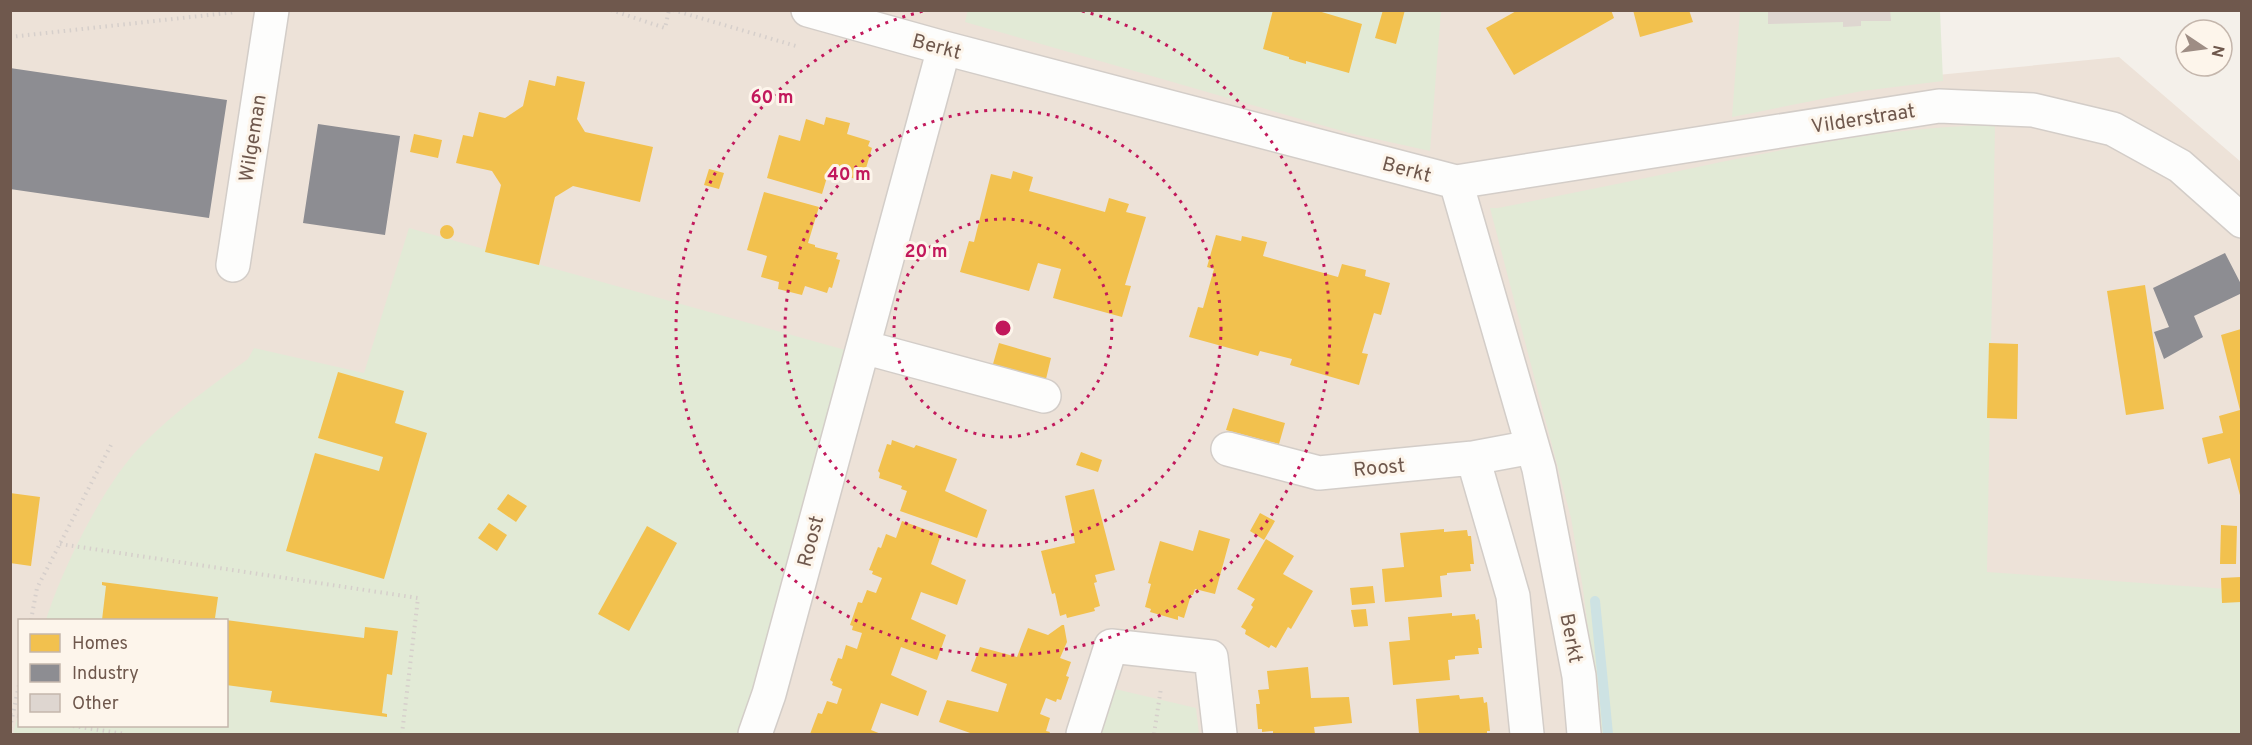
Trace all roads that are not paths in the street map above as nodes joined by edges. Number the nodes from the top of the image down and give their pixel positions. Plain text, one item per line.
1 (272, 10) edge
2 (808, 10) edge
3 (944, 48) junction
4 (1456, 182) junction
5 (2241, 221) edge
6 (233, 265) dead end
7 (863, 348) junction
8 (1044, 396) dead end
9 (1532, 447) junction
10 (1228, 449) dead end
11 (1473, 458) junction
12 (755, 735) edge
13 (1083, 735) edge
14 (1220, 735) edge
15 (1527, 735) edge
16 (1584, 735) edge

1 - 6 street, Wilgeman
2 - 3 street, Berkt
3 - 4 street, Berkt
3 - 7 street, Roost
4 - 5 street, Vilderstraat
4 - 9 street, Berkt
7 - 8 street
7 - 12 street, Roost
9 - 11 street, Roost
9 - 16 street, Berkt
10 - 11 street, Roost
11 - 15 street
13 - 14 street

